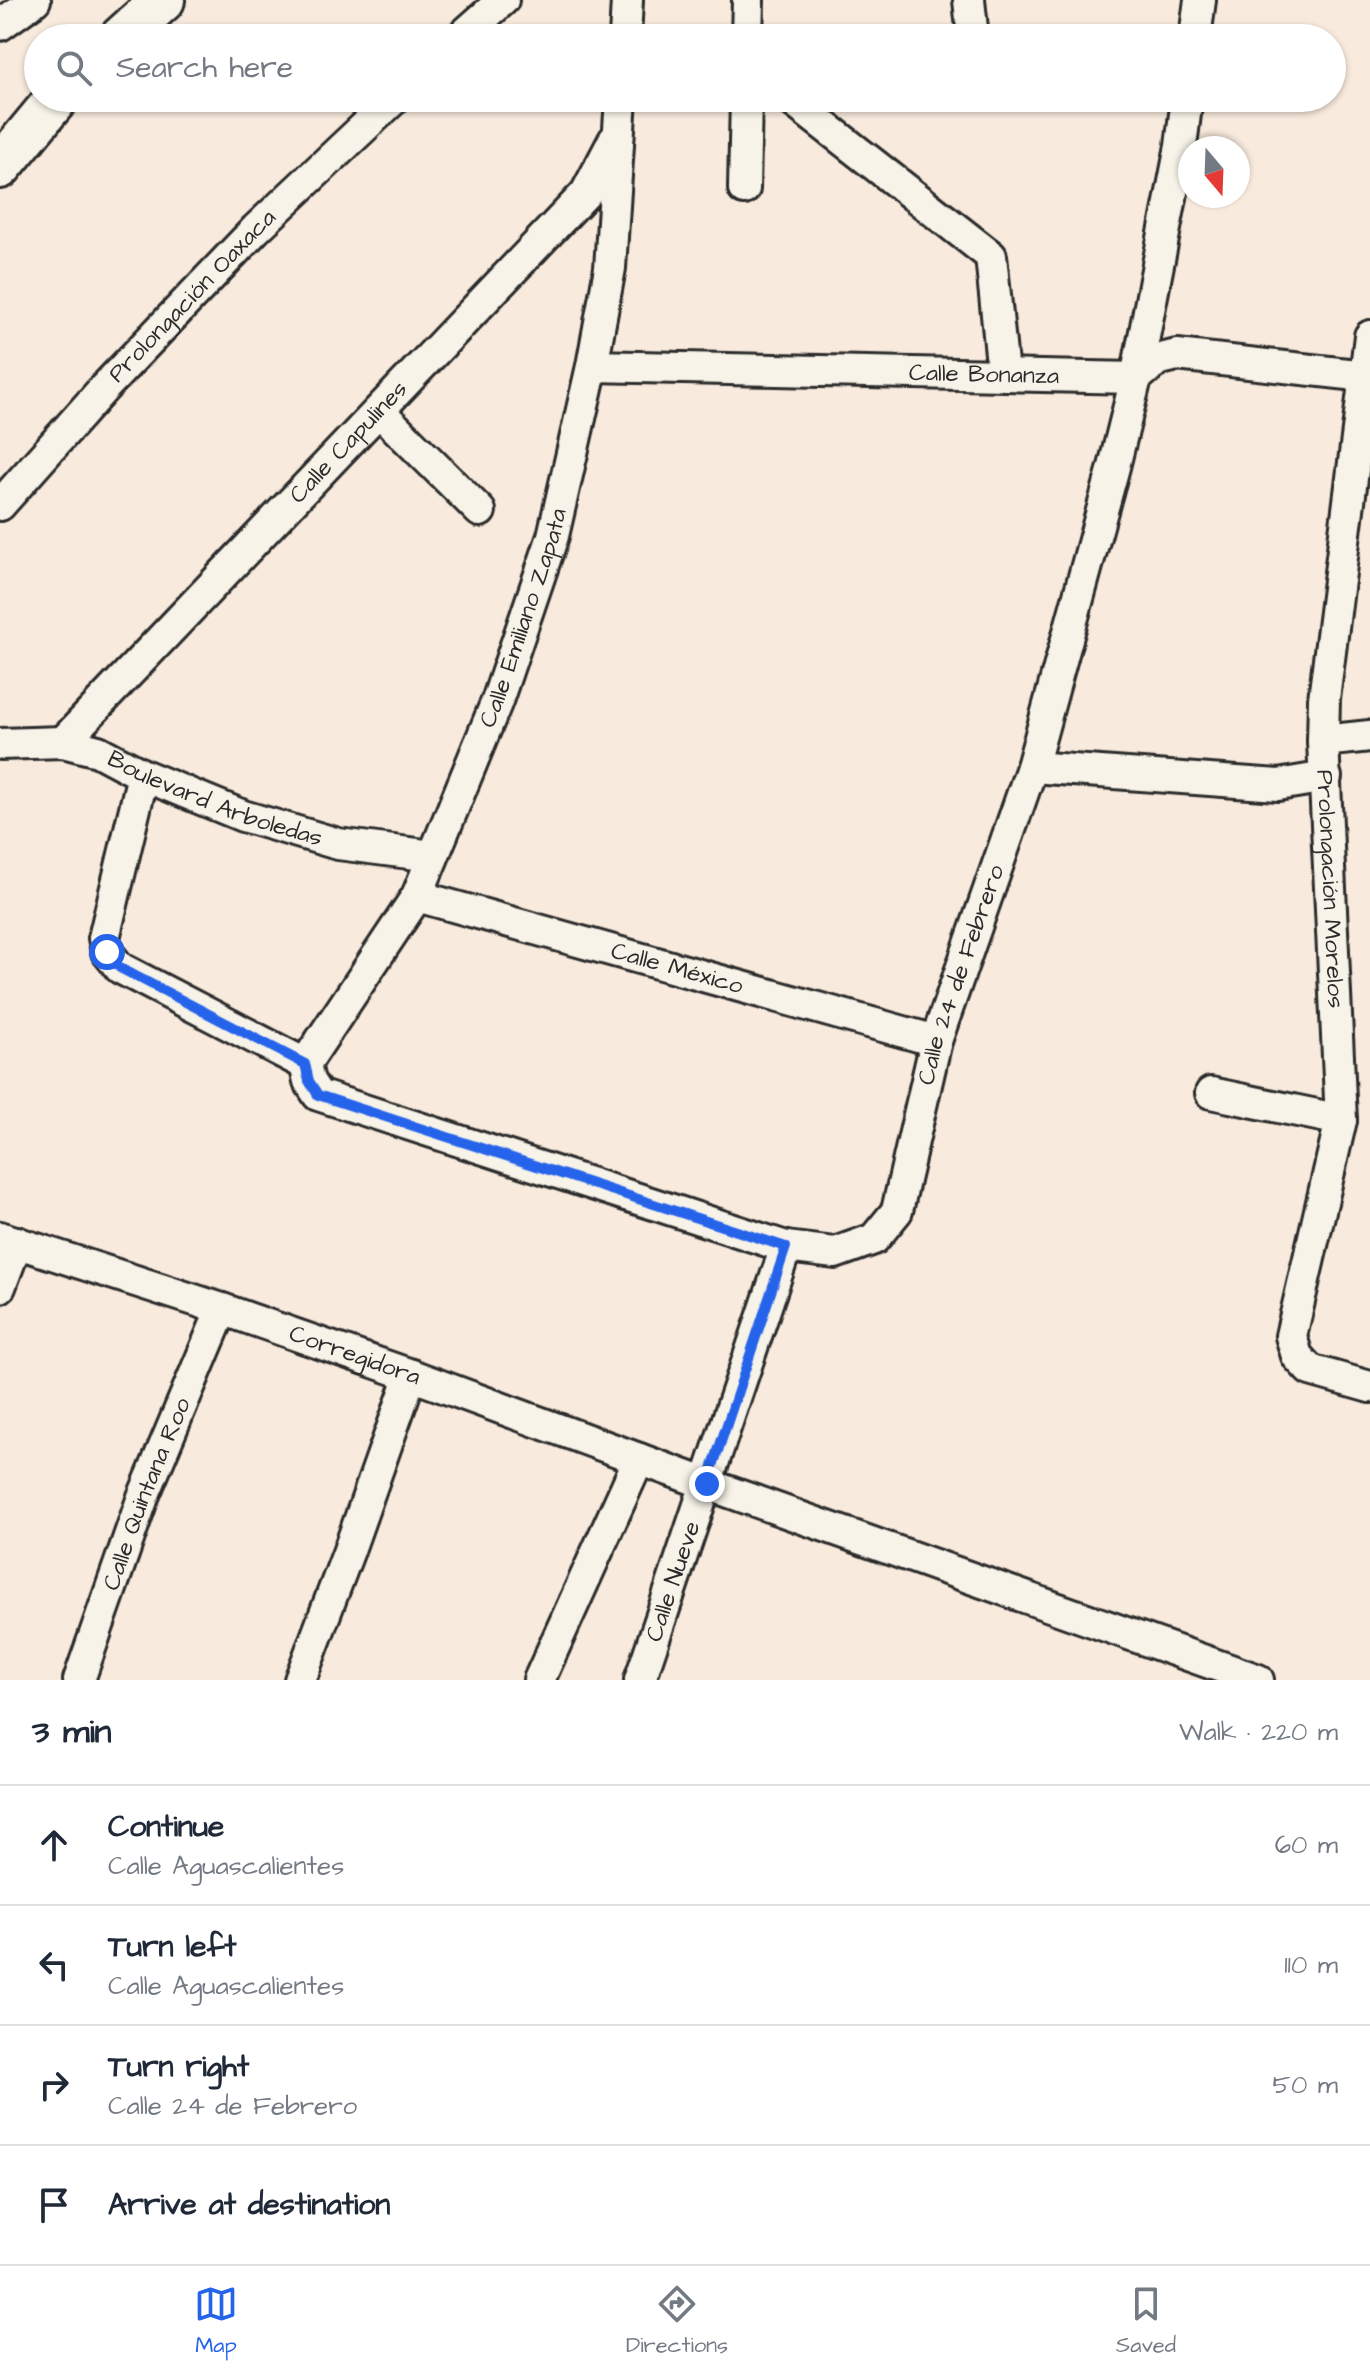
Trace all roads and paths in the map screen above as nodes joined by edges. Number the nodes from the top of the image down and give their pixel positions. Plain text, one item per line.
1 (35, 0) edge
2 (163, 0) edge
3 (503, 0) edge
4 (627, 0) edge
5 (748, 0) edge
6 (969, 0) edge
7 (1200, 0) edge
8 (136, 24) edge
9 (476, 24) edge
10 (626, 24) edge
11 (747, 24) edge
12 (972, 24) edge
13 (1197, 24) edge
14 (0, 25) edge
15 (45, 112) edge
16 (380, 112) edge
17 (620, 112) edge
18 (746, 112) edge
19 (807, 112) edge
20 (1185, 112) edge
21 (619, 131) junction
22 (0, 167) edge
23 (744, 189) dead end
24 (1370, 336) edge
25 (592, 366) junction
26 (1003, 374) junction
27 (1366, 376) junction
28 (1136, 378) junction
29 (379, 411) junction
30 (0, 505) edge
31 (480, 511) dead end
32 (1370, 736) edge
33 (1323, 741) junction
34 (63, 742) junction
35 (0, 744) edge
36 (1032, 767) junction
37 (143, 775) junction
38 (1326, 777) junction
39 (433, 856) junction
40 (417, 896) junction
41 (936, 1041) junction
42 (305, 1064) junction
43 (1211, 1093) dead end
44 (1341, 1120) junction
45 (8, 1239) edge
46 (786, 1247) junction
47 (0, 1287) edge
48 (222, 1309) junction
49 (411, 1375) junction
50 (1370, 1387) edge
51 (639, 1459) junction
52 (707, 1484) junction
53 (79, 1680) edge
54 (300, 1680) edge
55 (539, 1680) edge
56 (640, 1680) edge
57 (1258, 1680) edge

1 - 14 street
2 - 8 street
3 - 9 street
4 - 10 street
5 - 11 street
6 - 12 street
7 - 13 street
15 - 22 street
16 - 30 street, Prolongación Oaxaca
17 - 21 street, Calle Emiliano Zapata
18 - 23 street
19 - 26 street
20 - 28 street, Calle 24 de Febrero
21 - 25 street, Calle Emiliano Zapata
21 - 29 street, Calle Capulines
24 - 27 street, Prolongación Morelos
25 - 26 street, Calle Bonanza
25 - 39 street, Calle Emiliano Zapata
26 - 28 street, Calle Bonanza
27 - 28 street
27 - 33 street, Prolongación Morelos
28 - 36 street, Calle 24 de Febrero
29 - 31 street
29 - 34 street, Calle Capulines
32 - 33 street
33 - 38 street, Prolongación Morelos
34 - 35 street, Boulevard Arboledas
34 - 37 street, Boulevard Arboledas
36 - 38 street
36 - 41 street, Calle 24 de Febrero
37 - 39 street, Boulevard Arboledas
37 - 42 street
38 - 44 street, Prolongación Morelos
39 - 40 street, Calle Emiliano Zapata
40 - 41 street, Calle México
40 - 42 street, Calle Emiliano Zapata
41 - 46 street, Calle 24 de Febrero
42 - 46 street, Calle 24 de Febrero
43 - 44 street
44 - 50 street, Prolongación Morelos
45 - 47 street
45 - 48 street, Corregidora
46 - 52 street
48 - 49 street, Corregidora
48 - 53 street, Calle Quintana Roo
49 - 51 street, Corregidora
49 - 54 street
51 - 52 street, Corregidora
51 - 55 street
52 - 56 street, Calle Nueve
52 - 57 street, Corregidora

